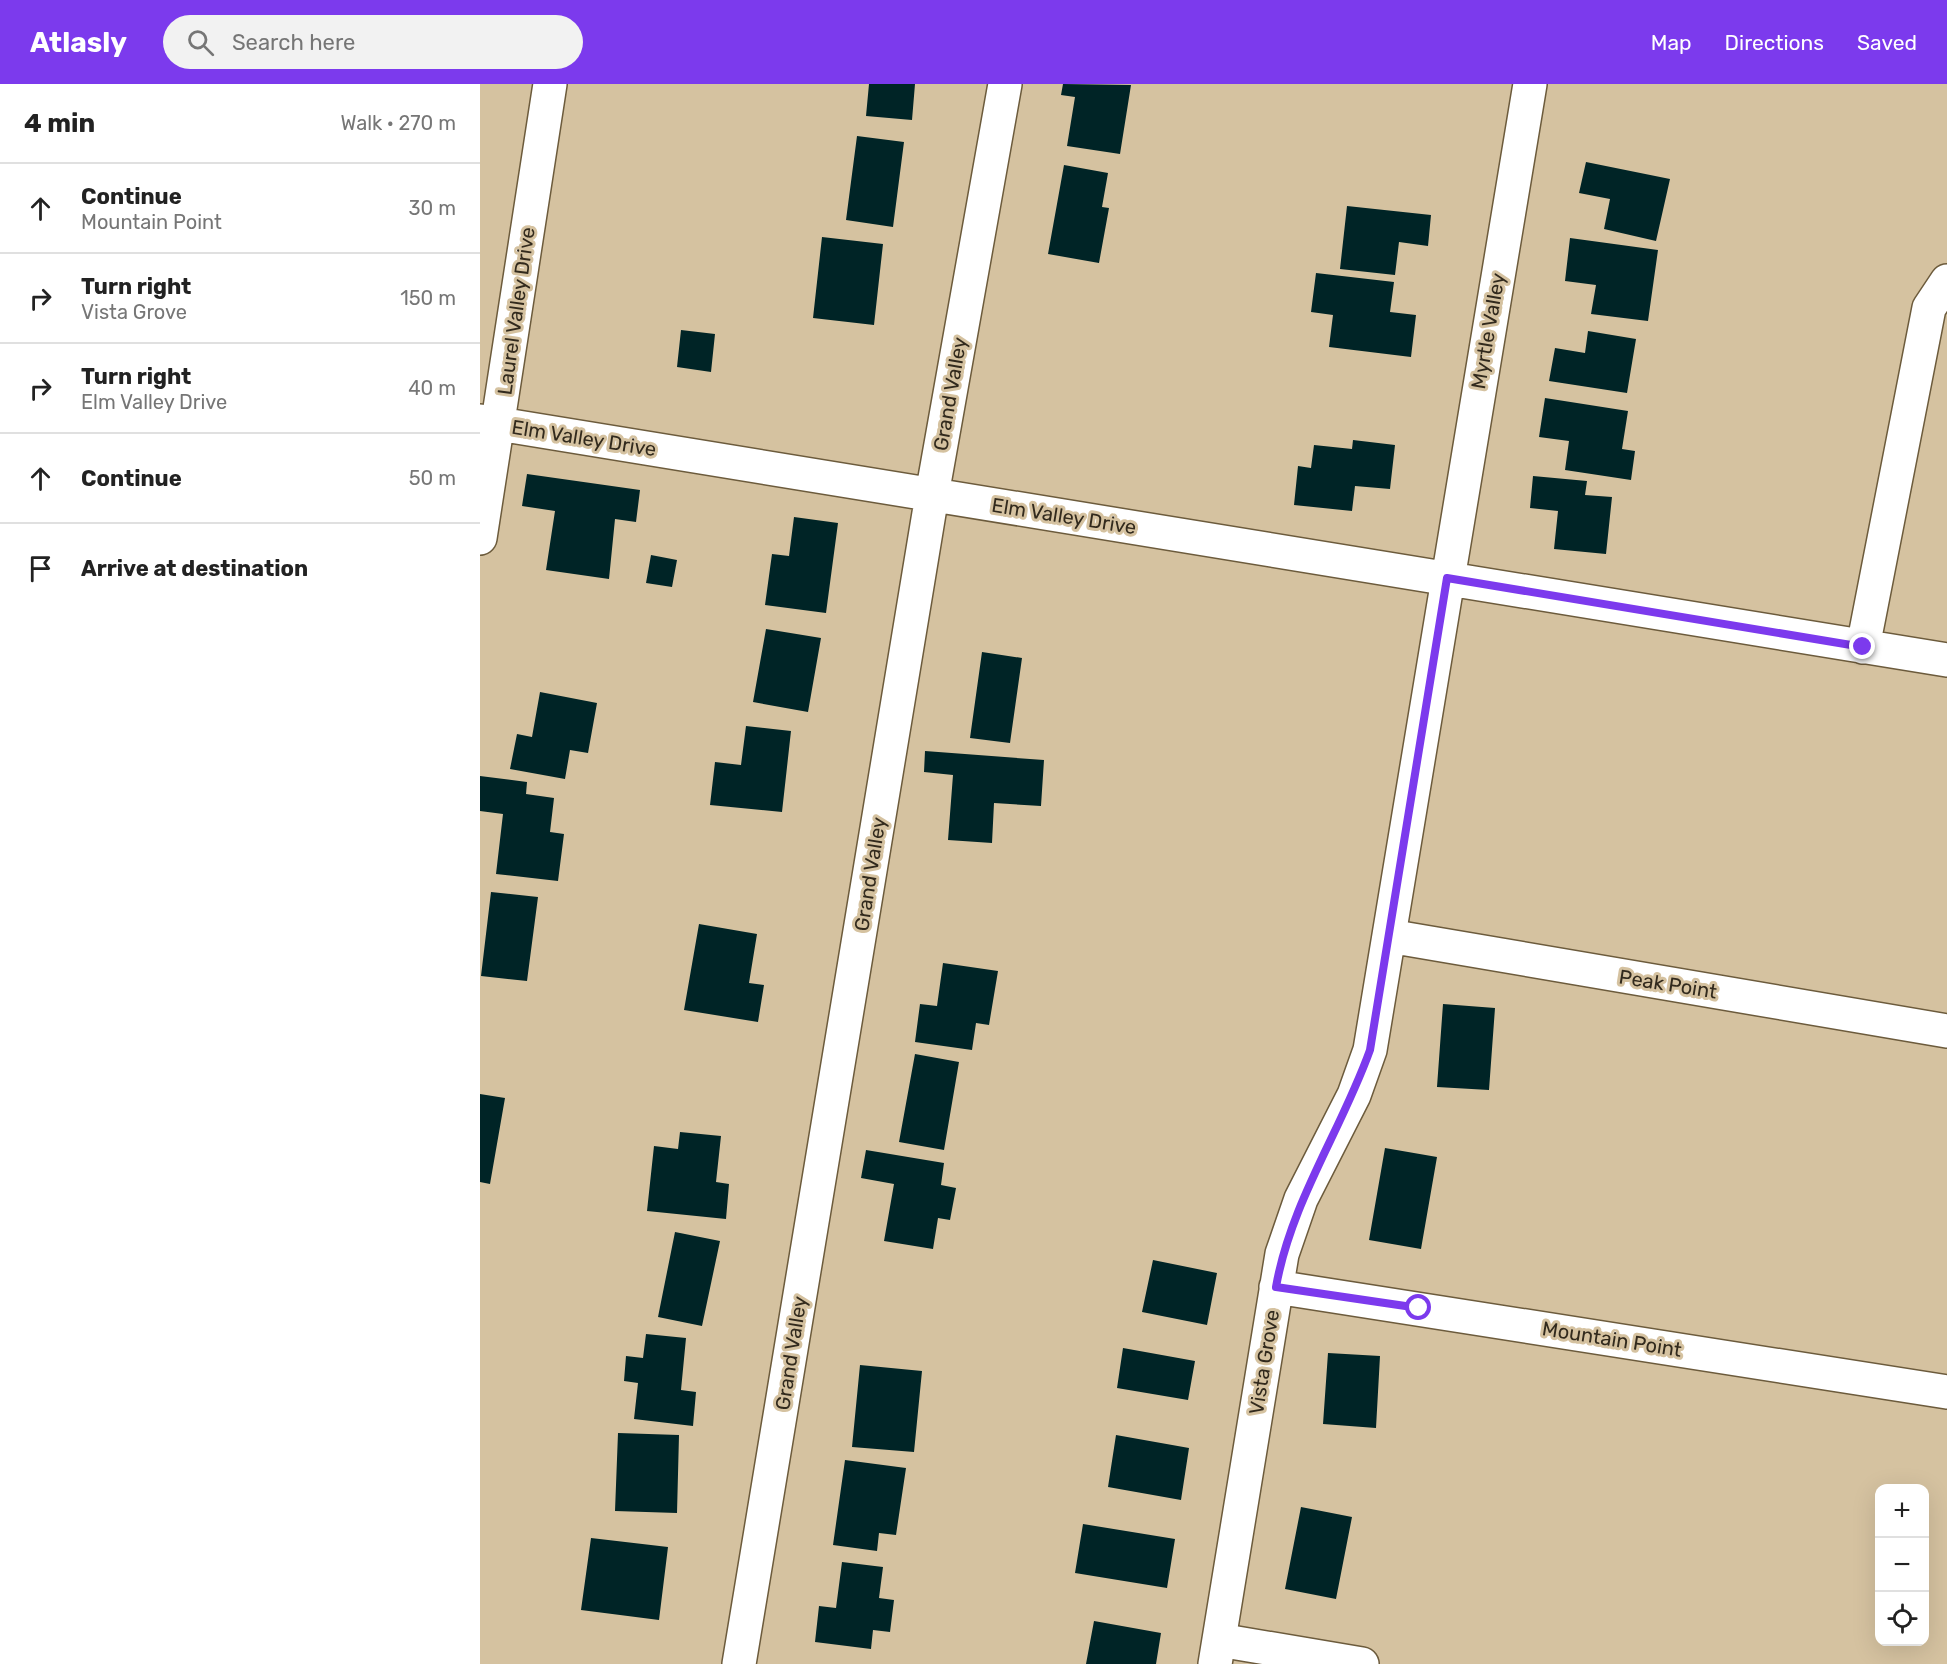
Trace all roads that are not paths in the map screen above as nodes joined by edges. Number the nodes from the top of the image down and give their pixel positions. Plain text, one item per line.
1 (550, 84) edge
2 (1005, 84) edge
3 (1530, 84) edge
4 (1947, 281) edge
5 (490, 423) edge
6 (932, 495) junction
7 (480, 538) edge
8 (1447, 578) junction
9 (1863, 647) junction
10 (1947, 660) edge
11 (1389, 936) junction
12 (1947, 1031) edge
13 (1276, 1287) junction
14 (1947, 1392) edge
15 (1217, 1652) edge
16 (740, 1664) edge
17 (1362, 1664) edge

1 - 5 street, Laurel Valley Drive
2 - 6 street, Grand Valley
3 - 8 street, Myrtle Valley
4 - 9 street
5 - 6 street, Elm Valley Drive
5 - 7 street, Laurel Valley Drive
6 - 8 street, Elm Valley Drive
6 - 16 street, Grand Valley
8 - 9 street, Elm Valley Drive
8 - 11 street, Vista Grove
9 - 10 street, Elm Valley Drive
11 - 12 street, Peak Point
11 - 13 street, Vista Grove
13 - 14 street, Mountain Point
13 - 15 street, Vista Grove
15 - 17 street

